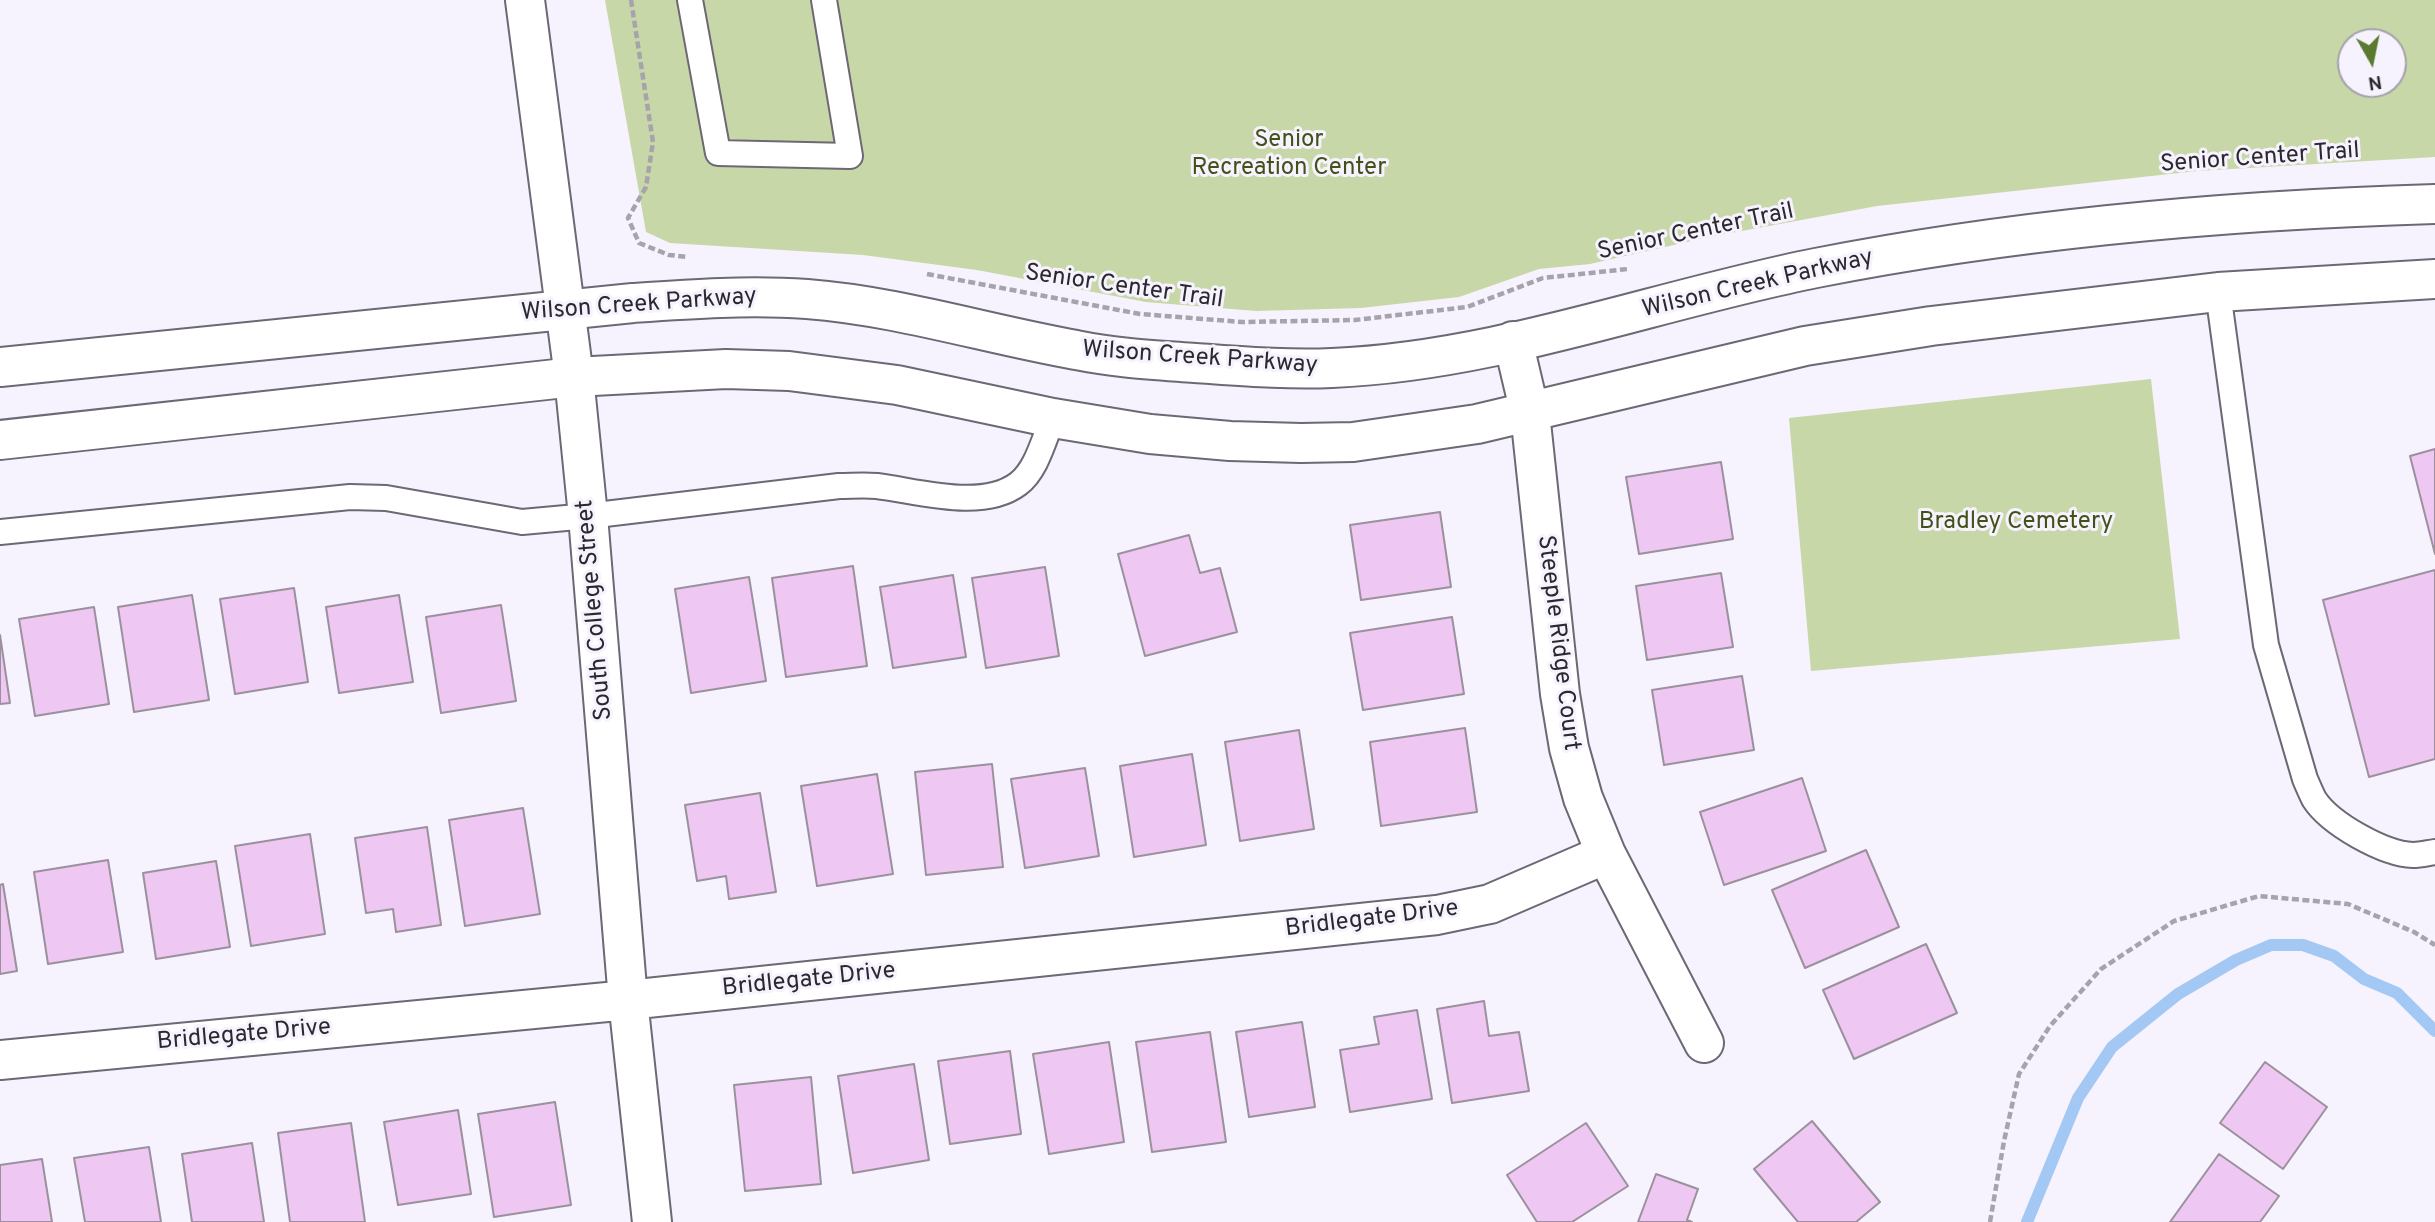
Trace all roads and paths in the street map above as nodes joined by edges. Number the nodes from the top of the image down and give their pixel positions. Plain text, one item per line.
1 (525, 0) edge
2 (631, 0) edge
3 (690, 0) edge
4 (824, 0) edge
5 (2435, 204) edge
6 (691, 257) dead end
7 (1638, 267) dead end
8 (925, 274) dead end
9 (2435, 279) edge
10 (2218, 292) junction
11 (566, 309) junction
12 (1513, 341) junction
13 (0, 367) edge
14 (574, 377) junction
15 (1530, 413) junction
16 (1052, 418) junction
17 (0, 440) edge
18 (588, 516) junction
19 (0, 532) edge
20 (2435, 852) edge
21 (1606, 854) junction
22 (2435, 945) edge
23 (628, 1000) junction
24 (1704, 1043) dead end
25 (0, 1060) edge
26 (652, 1222) edge
27 (1990, 1222) edge

1 - 11 main road, South College Street
2 - 6 path
3 - 4 lane
5 - 12 main road, Wilson Creek Parkway
7 - 8 path, Senior Center Trail
9 - 10 main road
10 - 15 main road
10 - 20 lane
11 - 12 main road, Wilson Creek Parkway
11 - 13 main road, Wilson Creek Parkway
11 - 14 main road, South College Street
12 - 15 main road, Steeple Ridge Court
14 - 16 main road
14 - 17 main road
14 - 18 main road, South College Street
15 - 16 main road
15 - 21 main road, Steeple Ridge Court
16 - 18 lane
18 - 19 lane
18 - 23 main road, South College Street
21 - 23 main road, Bridlegate Drive
21 - 24 main road, Steeple Ridge Court
22 - 27 path
23 - 25 main road, Bridlegate Drive
23 - 26 main road, South College Street

